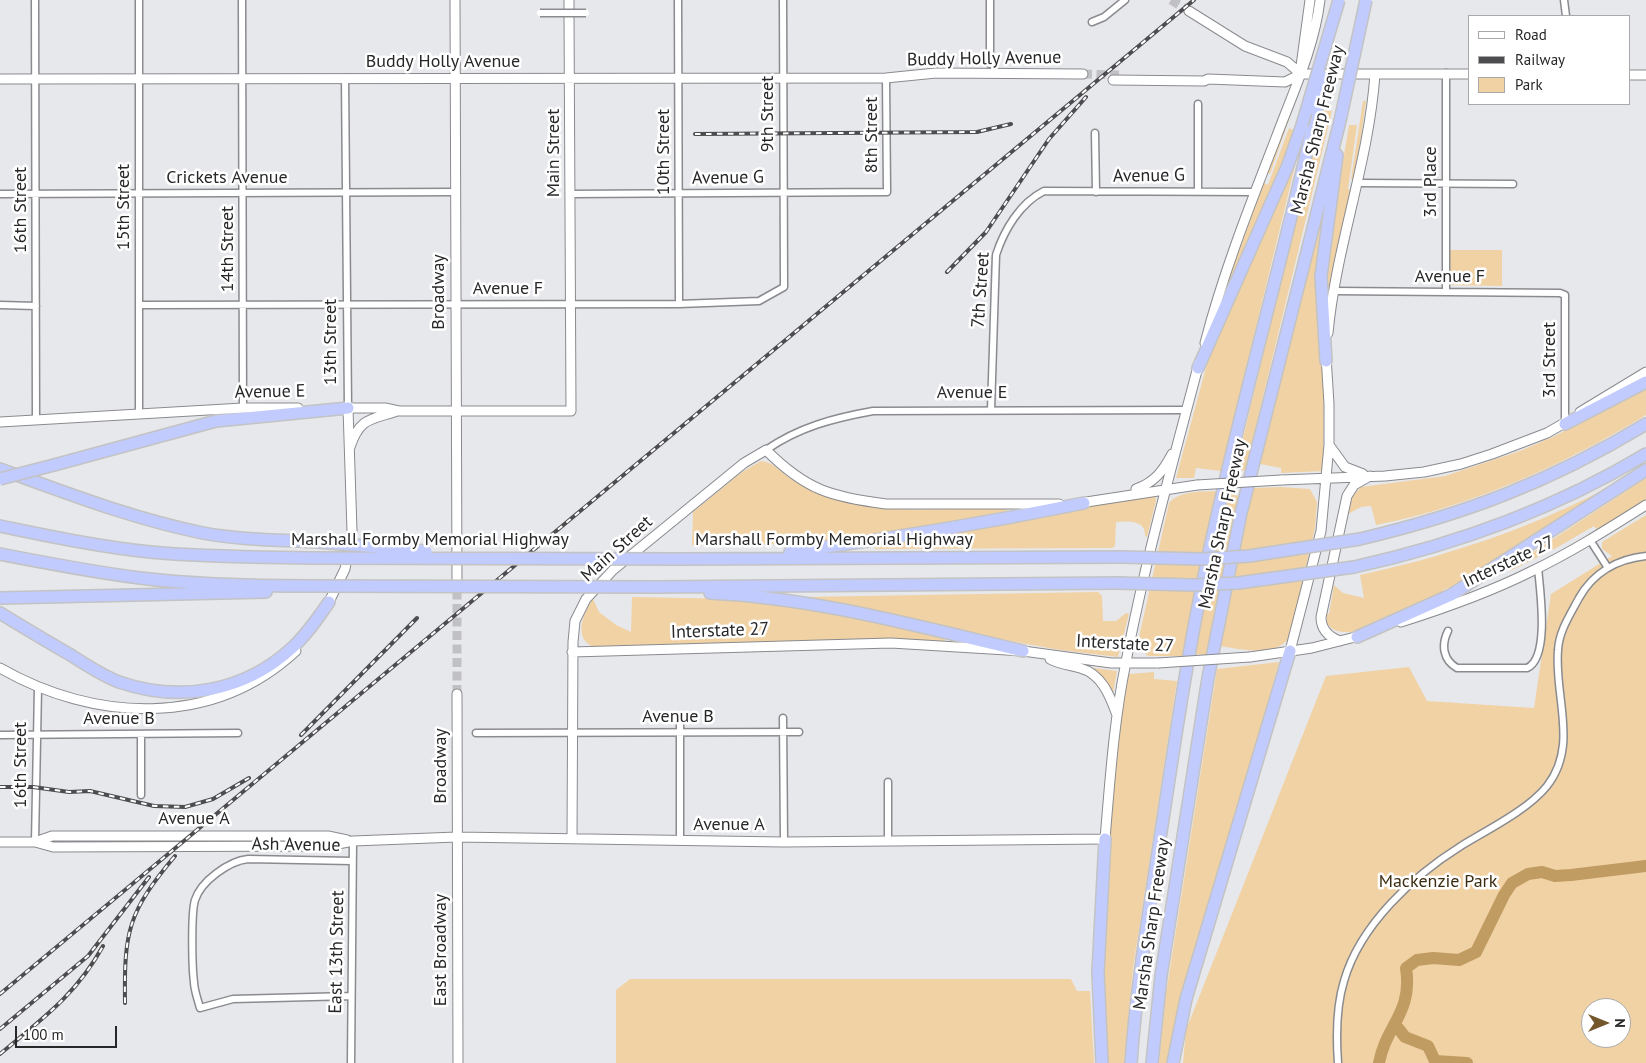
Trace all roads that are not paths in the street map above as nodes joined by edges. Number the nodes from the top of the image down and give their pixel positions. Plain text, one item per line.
1 (35, 0) edge
2 (139, 0) edge
3 (242, 0) edge
4 (454, 0) edge
5 (570, 0) edge
6 (678, 0) edge
7 (783, 0) edge
8 (990, 0) edge
9 (1125, 0) edge
10 (1310, 0) edge
11 (1320, 0) edge
12 (1340, 0) edge
13 (1366, 0) edge
14 (1564, 0) edge
15 (1189, 11) tunnel mouth
16 (540, 13) dead end
17 (586, 13) dead end
18 (1566, 15) edge
19 (1092, 22) dead end
20 (990, 64) dead end
21 (1446, 73) junction
22 (1301, 74) junction
23 (1376, 74) junction
24 (1468, 74) edge
25 (1631, 75) edge
26 (1646, 75) edge
27 (1080, 77) tunnel mouth
28 (139, 78) junction
29 (242, 78) junction
30 (345, 78) junction
31 (455, 78) junction
32 (570, 78) junction
33 (678, 78) junction
34 (783, 78) junction
35 (886, 78) junction
36 (1116, 78) tunnel mouth
37 (0, 79) edge
38 (35, 79) junction
39 (1198, 104) dead end
40 (1340, 121) junction
41 (1095, 133) dead end
42 (1359, 183) junction
43 (1446, 184) junction
44 (1513, 184) dead end
45 (1044, 191) joint
46 (1198, 191) junction
47 (346, 192) junction
48 (455, 192) junction
49 (783, 192) junction
50 (887, 192) joint
51 (1096, 192) junction
52 (1255, 192) junction
53 (242, 193) junction
54 (679, 193) junction
55 (0, 194) edge
56 (36, 194) junction
57 (139, 194) junction
58 (570, 194) junction
59 (784, 287) joint
60 (1334, 291) junction
61 (1446, 291) junction
62 (1565, 295) joint
63 (243, 304) junction
64 (347, 304) junction
65 (456, 304) junction
66 (571, 304) junction
67 (679, 304) junction
68 (139, 305) junction
69 (0, 306) edge
70 (36, 306) junction
71 (1326, 361) junction
72 (1198, 368) junction
73 (1646, 372) edge
74 (1646, 382) edge
75 (243, 408) junction
76 (348, 408) junction
77 (991, 410) junction
78 (1186, 410) junction
79 (399, 411) junction
80 (456, 411) junction
81 (571, 411) joint
82 (139, 413) junction
83 (36, 420) junction
84 (0, 422) edge
85 (1564, 424) junction
86 (1646, 424) edge
87 (1178, 442) junction
88 (1328, 445) junction
89 (766, 450) junction
90 (348, 454) junction
91 (1646, 454) edge
92 (0, 469) edge
93 (1646, 470) edge
94 (1370, 476) junction
95 (0, 479) edge
96 (1326, 479) junction
97 (1167, 488) junction
98 (1118, 495) junction
99 (1084, 502) junction
100 (1646, 506) edge
101 (0, 526) edge
102 (1590, 540) junction
103 (0, 554) edge
104 (1646, 556) edge
105 (490, 557) junction
106 (736, 559) junction
107 (1538, 568) junction
108 (1608, 568) junction
109 (457, 584) tunnel mouth
110 (656, 587) junction
111 (311, 589) junction
112 (0, 598) edge
113 (329, 602) junction
114 (4, 615) edge
115 (1448, 631) dead end
116 (1356, 637) junction
117 (1342, 642) junction
118 (1023, 651) junction
119 (572, 652) junction
120 (1290, 652) junction
121 (1043, 655) junction
122 (1125, 663) junction
123 (0, 668) edge
124 (38, 688) junction
125 (457, 694) tunnel mouth
126 (1117, 716) junction
127 (680, 717) dead end
128 (783, 718) dead end
129 (572, 732) junction
130 (680, 732) junction
131 (784, 732) junction
132 (800, 732) dead end
133 (238, 733) dead end
134 (476, 733) dead end
135 (0, 734) edge
136 (36, 734) junction
137 (141, 734) junction
138 (888, 782) dead end
139 (141, 795) dead end
140 (457, 837) junction
141 (572, 838) junction
142 (1105, 839) junction
143 (352, 841) junction
144 (680, 841) junction
145 (0, 842) edge
146 (35, 842) junction
147 (784, 842) junction
148 (888, 842) junction
149 (352, 860) junction
150 (351, 996) junction
151 (351, 1063) edge
152 (458, 1063) edge
153 (1102, 1063) edge
154 (1131, 1063) edge
155 (1152, 1063) edge
156 (1173, 1063) edge
157 (1338, 1063) edge

1 - 38 street, 16th Street
2 - 28 street, 15th Street
3 - 29 street, 14th Street
4 - 31 main road, Broadway
5 - 32 main road, Main Street
6 - 33 street, 10th Street
7 - 34 street, 9th Street
8 - 20 street
9 - 19 street
10 - 22 main road, Marsha Sharp Freeway
11 - 22 main road, Marsha Sharp Freeway
12 - 72 highway, bridge
12 - 154 highway, Marsha Sharp Freeway, bridge
13 - 40 highway, Marsha Sharp Freeway, bridge
14 - 18 street
15 - 22 main road
16 - 17 street, bridge
21 - 23 main road
21 - 24 main road
21 - 43 street, 3rd Place
22 - 23 main road
22 - 36 main road
22 - 52 main road, Marsha Sharp Freeway
23 - 42 main road
25 - 26 main road
27 - 35 main road, Buddy Holly Avenue
28 - 29 main road, Buddy Holly Avenue
28 - 38 main road, Buddy Holly Avenue
28 - 57 street, 15th Street
29 - 30 main road, Buddy Holly Avenue
29 - 53 street, 14th Street
30 - 31 main road, Buddy Holly Avenue
30 - 47 street, 13th Street
31 - 32 main road, Buddy Holly Avenue
31 - 48 main road, Broadway
32 - 33 main road, Buddy Holly Avenue
32 - 58 main road, Main Street
33 - 34 main road, Buddy Holly Avenue
33 - 54 street, 10th Street
34 - 35 main road, Buddy Holly Avenue
34 - 49 street, 9th Street
35 - 50 street, 8th Street
37 - 38 main road, Buddy Holly Avenue
38 - 56 street, 16th Street
39 - 46 street
40 - 71 highway
40 - 155 highway, Marsha Sharp Freeway
41 - 51 street
42 - 43 street
42 - 60 main road
43 - 44 street
43 - 61 street, 3rd Place
45 - 51 street, Avenue G
45 - 77 street, 7th Street
46 - 51 street, Avenue G
46 - 52 street, Avenue G
47 - 48 street, Crickets Avenue
47 - 53 street, Crickets Avenue
47 - 64 street, 13th Street
48 - 65 main road, Broadway
49 - 50 street, Avenue G
49 - 54 street, Avenue G
49 - 59 street, 9th Street
52 - 72 main road, Marsha Sharp Freeway
53 - 57 street, Crickets Avenue
53 - 63 street, 14th Street
54 - 58 street, Avenue G
54 - 67 street, 10th Street
55 - 56 street, Crickets Avenue
56 - 57 street, Crickets Avenue
56 - 70 street, 16th Street
57 - 68 street, 15th Street
58 - 66 main road, Main Street
59 - 67 street, Avenue F
60 - 61 street, Avenue F
60 - 71 main road
61 - 62 street, Avenue F
62 - 85 street, 3rd Street
63 - 64 street, Avenue F
63 - 68 street, Avenue F
63 - 75 street, 14th Street
64 - 65 street, Avenue F
64 - 76 street, 13th Street
65 - 66 street, Avenue F
65 - 80 main road, Broadway
66 - 67 street, Avenue F
66 - 81 main road, Main Street
68 - 82 street, 15th Street
69 - 70 street
70 - 83 street, 16th Street
71 - 88 main road
72 - 78 main road, Marsha Sharp Freeway
73 - 85 main road
74 - 85 highway
75 - 76 main road, Avenue E
75 - 82 main road, Avenue E
76 - 79 main road, Avenue E
76 - 90 main road, 13th Street
76 - 95 highway, bridge
77 - 78 street, Avenue E
77 - 89 street, Avenue E
78 - 87 main road, Marsha Sharp Freeway
79 - 80 main road, Avenue E
79 - 90 main road
80 - 81 main road, Avenue E
80 - 109 main road, Broadway
82 - 83 main road, Avenue E
83 - 84 main road, Avenue E
85 - 94 main road
86 - 106 highway, Marshall Formby Memorial Highway, bridge
87 - 97 main road, Marsha Sharp Freeway
87 - 98 main road
88 - 94 main road
88 - 96 main road
89 - 99 main road
89 - 119 main road, Main Street
90 - 113 main road, 13th Street
91 - 110 highway, bridge
92 - 105 highway, bridge
93 - 116 highway
94 - 96 main road
94 - 117 main road
96 - 97 main road, bridge
96 - 120 main road
97 - 98 main road
97 - 122 main road, Marsha Sharp Freeway
98 - 99 main road
99 - 106 highway
100 - 102 main road, Interstate 27
101 - 105 highway, Marshall Formby Memorial Highway, bridge
102 - 107 main road, Interstate 27
102 - 108 street
103 - 111 highway
104 - 108 street
105 - 106 highway, Marshall Formby Memorial Highway, bridge
107 - 115 street
107 - 116 main road, Interstate 27
108 - 157 street
110 - 111 highway, bridge
110 - 118 highway
111 - 112 highway
113 - 114 highway
113 - 124 main road
116 - 117 main road, Interstate 27
117 - 120 main road, Interstate 27
118 - 119 main road, Interstate 27
118 - 121 main road, Interstate 27
119 - 129 main road, Main Street
120 - 122 main road, Interstate 27, bridge
120 - 156 highway
121 - 122 main road, Interstate 27
121 - 126 main road
122 - 126 main road, Marsha Sharp Freeway
123 - 124 main road
124 - 136 street, 16th Street
125 - 140 main road, Broadway
126 - 142 main road, Marsha Sharp Freeway
127 - 130 street
128 - 131 street
129 - 130 street, Avenue B
129 - 134 street, Avenue B
129 - 141 main road, Main Street
130 - 131 street, Avenue B
130 - 144 street
131 - 132 street, Avenue B
131 - 147 street
133 - 137 street, Avenue B
135 - 136 street, Avenue B
136 - 137 street, Avenue B
136 - 146 street, 16th Street
137 - 139 street
138 - 148 street
140 - 141 main road, Avenue A
140 - 143 main road, Avenue A
140 - 152 main road, East Broadway
141 - 144 main road, Avenue A
142 - 148 main road, Avenue A
142 - 153 highway
143 - 146 main road, Avenue A
143 - 149 street, East 13th Street
144 - 147 main road, Avenue A
145 - 146 main road, Avenue A
147 - 148 main road, Avenue A
149 - 150 street, East 13th Street
149 - 150 street, Ash Avenue
150 - 151 street, East 13th Street

